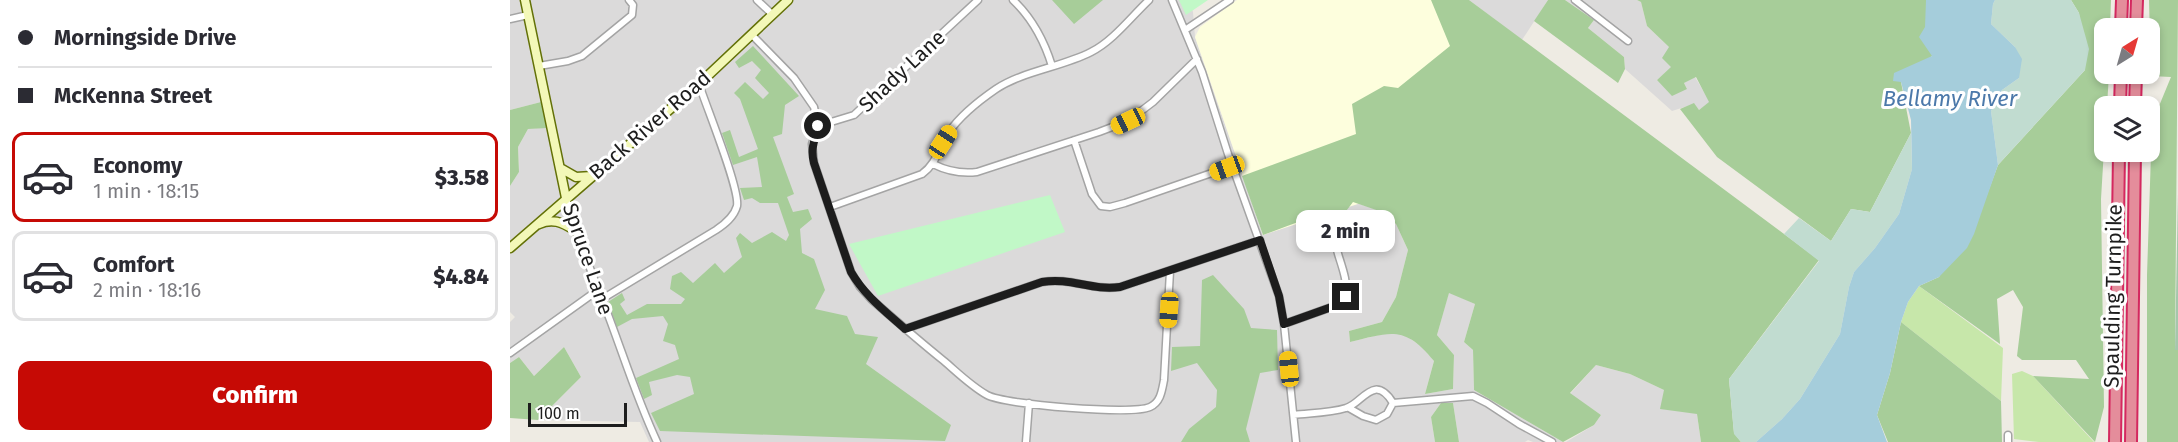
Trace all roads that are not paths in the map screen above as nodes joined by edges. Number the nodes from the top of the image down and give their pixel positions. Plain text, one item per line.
1 (525, 0) edge
2 (629, 0) edge
3 (757, 0) edge
4 (788, 0) edge
5 (978, 0) edge
6 (1013, 0) edge
7 (1149, 0) edge
8 (1172, 0) edge
9 (1230, 0) edge
10 (1575, 0) edge
11 (2122, 0) edge
12 (2137, 0) edge
13 (528, 15) junction
14 (773, 15) junction
15 (2121, 18) edge
16 (2136, 18) edge
17 (510, 19) edge
18 (1185, 30) junction
19 (752, 35) junction
20 (1628, 41) dead end
21 (1197, 59) junction
22 (539, 66) junction
23 (1052, 66) junction
24 (699, 84) junction
25 (818, 126) junction
26 (1074, 140) junction
27 (2119, 162) edge
28 (2135, 162) edge
29 (933, 164) junction
30 (1232, 166) junction
31 (561, 169) junction
32 (592, 176) junction
33 (566, 198) junction
34 (830, 207) junction
35 (536, 225) junction
36 (1333, 228) dead end
37 (574, 230) junction
38 (1260, 240) junction
39 (510, 248) edge
40 (1170, 271) junction
41 (598, 290) junction
42 (602, 299) junction
43 (1284, 324) junction
44 (905, 329) junction
45 (510, 353) edge
46 (1029, 403) junction
47 (1393, 403) junction
48 (1350, 408) junction
49 (1294, 415) junction
50 (657, 442) edge
51 (1026, 442) edge
52 (1296, 442) edge
53 (1552, 442) edge
54 (2115, 442) edge
55 (2131, 442) edge

1 - 13 street, Spruce Lane
2 - 22 street
3 - 14 street
4 - 14 street, Back River Road
5 - 25 street, Shady Lane
6 - 23 street
7 - 23 street
8 - 18 street
9 - 18 street
10 - 20 street
11 - 15 highway
12 - 16 highway
13 - 17 street
13 - 22 street, Spruce Lane
14 - 19 street, Back River Road
18 - 21 street
19 - 24 street, Back River Road
19 - 25 street
21 - 26 street
21 - 30 street
22 - 31 street, Spruce Lane
23 - 29 street
24 - 32 street, Back River Road
24 - 42 street
25 - 34 street
26 - 29 street
26 - 30 street
27 - 54 highway, Spaulding Turnpike
28 - 55 highway, Spaulding Turnpike
29 - 34 street
30 - 38 street
31 - 32 street
31 - 33 street, Spruce Lane
32 - 33 street, Back River Road
33 - 35 street, Back River Road
33 - 37 street, Spruce Lane
34 - 44 street
35 - 37 street
35 - 39 street, Back River Road
36 - 43 street
37 - 41 street, Spruce Lane
38 - 40 street
38 - 43 street
40 - 44 street
40 - 46 street
41 - 42 street, Spruce Lane
41 - 45 street
42 - 50 street, Spruce Lane
43 - 49 street
44 - 46 street
46 - 51 street
47 - 48 street
47 - 48 street
47 - 53 street
48 - 49 street
49 - 52 street

